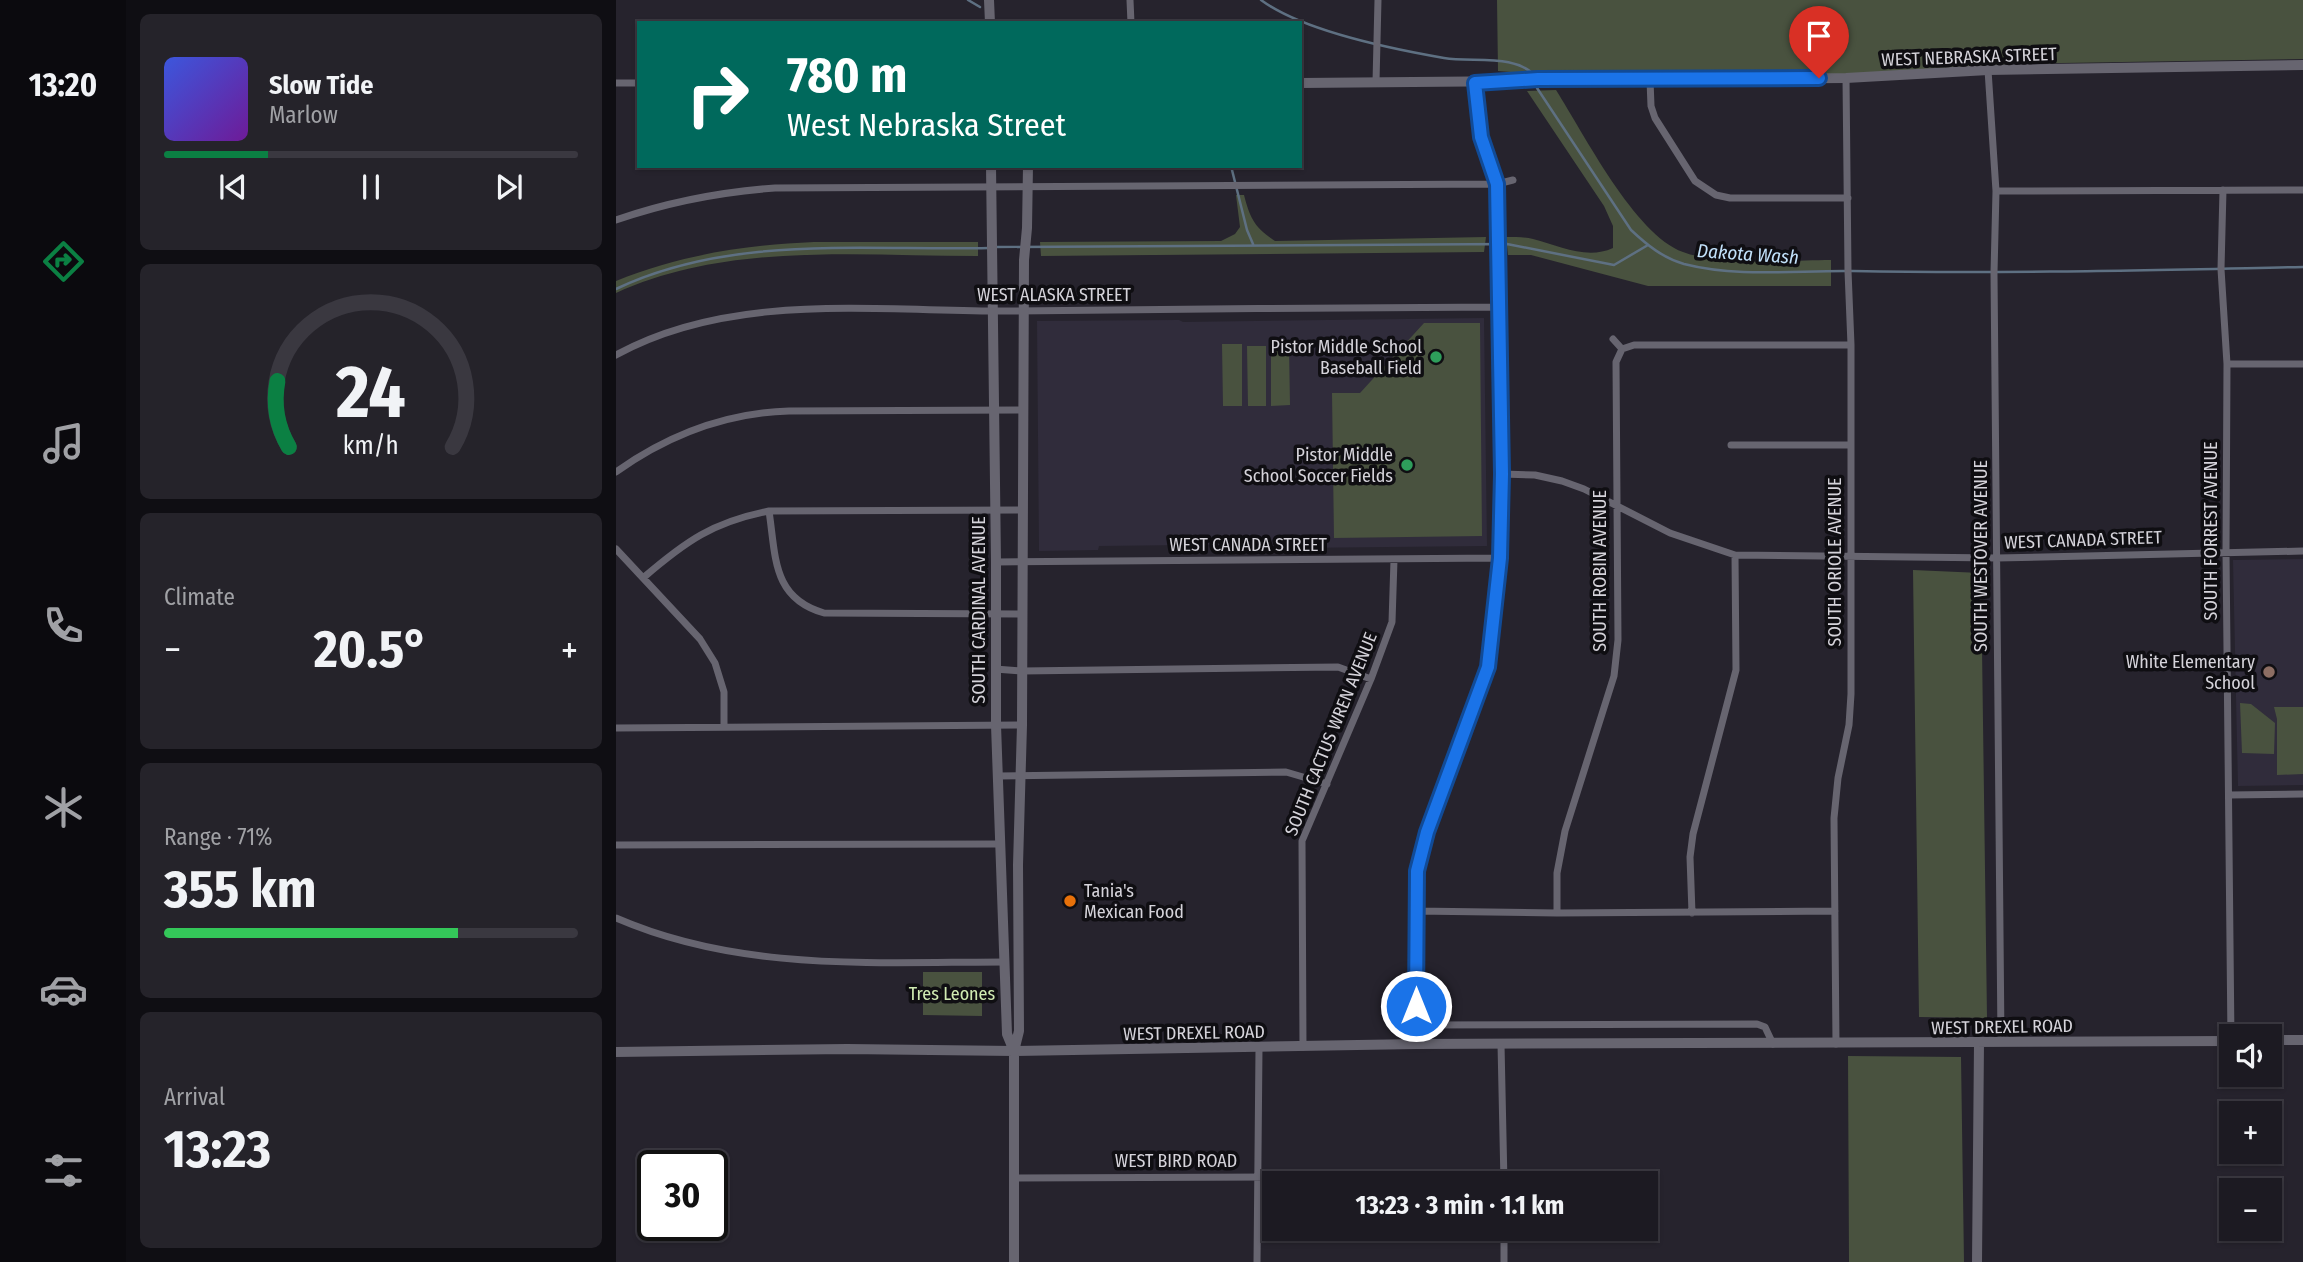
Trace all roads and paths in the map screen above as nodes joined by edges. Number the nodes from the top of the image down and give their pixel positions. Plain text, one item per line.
1 (989, 0) edge
2 (1130, 0) edge
3 (1378, 0) edge
4 (989, 21) edge
5 (1131, 21) edge
6 (2303, 65) edge
7 (1988, 71) junction
8 (1846, 78) junction
9 (1650, 80) junction
10 (1376, 82) junction
11 (616, 83) edge
12 (637, 83) edge
13 (1302, 83) edge
14 (1475, 83) junction
15 (991, 168) edge
16 (1028, 168) edge
17 (1513, 180) dead end
18 (1497, 184) junction
19 (991, 188) junction
20 (1029, 188) junction
21 (2223, 190) junction
22 (2303, 190) edge
23 (1996, 191) junction
24 (1848, 198) junction
25 (616, 220) edge
26 (1500, 307) junction
27 (992, 311) junction
28 (1023, 311) junction
29 (1613, 339) dead end
30 (1851, 345) junction
31 (1622, 349) junction
32 (616, 355) edge
33 (2227, 364) junction
34 (2303, 364) edge
35 (994, 410) junction
36 (1022, 410) junction
37 (1731, 445) dead end
38 (1850, 445) junction
39 (616, 472) edge
40 (1502, 474) junction
41 (1616, 506) junction
42 (994, 510) junction
43 (1022, 510) junction
44 (769, 511) junction
45 (616, 549) edge
46 (2303, 551) edge
47 (2226, 552) junction
48 (1735, 555) junction
49 (1850, 557) junction
50 (1500, 558) junction
51 (1997, 558) junction
52 (1394, 560) junction
53 (996, 562) junction
54 (1023, 562) junction
55 (643, 578) junction
56 (995, 614) junction
57 (1022, 614) junction
58 (995, 669) junction
59 (1022, 671) junction
60 (1371, 679) junction
61 (996, 725) junction
62 (1022, 725) junction
63 (724, 726) junction
64 (616, 728) edge
65 (998, 776) junction
66 (1020, 776) junction
67 (1327, 785) junction
68 (2303, 794) edge
69 (2230, 795) junction
70 (1000, 844) junction
71 (616, 845) edge
72 (1416, 911) junction
73 (1835, 911) junction
74 (1557, 913) junction
75 (1692, 913) junction
76 (616, 918) edge
77 (1005, 962) junction
78 (2231, 1024) edge
79 (1416, 1025) junction
80 (2282, 1040) edge
81 (2303, 1040) edge
82 (2219, 1041) edge
83 (2001, 1042) junction
84 (1979, 1043) junction
85 (1416, 1044) junction
86 (1501, 1044) junction
87 (1773, 1044) junction
88 (1836, 1044) junction
89 (1303, 1047) junction
90 (1259, 1048) junction
91 (1014, 1051) junction
92 (616, 1052) edge
93 (1504, 1171) edge
94 (1257, 1176) junction
95 (1262, 1176) edge
96 (1016, 1178) junction
97 (1504, 1241) edge
98 (1014, 1262) edge
99 (1257, 1262) edge
100 (1504, 1262) edge
101 (1977, 1262) edge

1 - 4 street
2 - 5 street
3 - 10 street
6 - 7 street, WEST NEBRASKA STREET
7 - 8 street, WEST NEBRASKA STREET
7 - 23 street, SOUTH WESTOVER AVENUE
8 - 9 street, WEST NEBRASKA STREET
8 - 24 street, SOUTH ORIOLE AVENUE
9 - 14 street, WEST NEBRASKA STREET
9 - 24 street
10 - 13 street, WEST NEBRASKA STREET
10 - 14 street, WEST NEBRASKA STREET
11 - 12 street
14 - 18 street
15 - 19 street, SOUTH CARDINAL AVENUE
16 - 20 street, SOUTH CARDINAL AVENUE
17 - 18 street
18 - 20 street
18 - 26 street
19 - 20 street
19 - 25 street
19 - 27 street, SOUTH CARDINAL AVENUE
20 - 28 street, SOUTH CARDINAL AVENUE
21 - 22 street
21 - 23 street
21 - 33 street, SOUTH FORREST AVENUE
23 - 51 street, SOUTH WESTOVER AVENUE
24 - 30 street, SOUTH ORIOLE AVENUE
26 - 28 street, WEST ALASKA STREET
26 - 40 street
27 - 28 street, WEST ALASKA STREET
27 - 32 street, WEST ALASKA STREET
27 - 35 street, SOUTH CARDINAL AVENUE
28 - 36 street, SOUTH CARDINAL AVENUE
29 - 31 street
30 - 31 street
30 - 38 street, SOUTH ORIOLE AVENUE
31 - 41 street, SOUTH ROBIN AVENUE
33 - 34 street
33 - 47 street, SOUTH FORREST AVENUE
35 - 36 street
35 - 39 street
35 - 42 street, SOUTH CARDINAL AVENUE
36 - 43 street, SOUTH CARDINAL AVENUE
37 - 38 street
38 - 49 street, SOUTH ORIOLE AVENUE
40 - 41 street, WEST CANADA STREET
40 - 50 street
41 - 48 street, WEST CANADA STREET
41 - 74 street, SOUTH ROBIN AVENUE
42 - 43 street
42 - 44 street
42 - 53 street, SOUTH CARDINAL AVENUE
43 - 54 street, SOUTH CARDINAL AVENUE
44 - 55 street
44 - 56 street
45 - 55 street
46 - 47 street, WEST CANADA STREET
47 - 51 street, WEST CANADA STREET
47 - 69 street, SOUTH FORREST AVENUE
48 - 49 street, WEST CANADA STREET
48 - 75 street
49 - 51 street, WEST CANADA STREET
49 - 73 street, SOUTH ORIOLE AVENUE
50 - 52 street, WEST CANADA STREET
50 - 72 street
51 - 83 street, SOUTH WESTOVER AVENUE
52 - 54 street, WEST CANADA STREET
52 - 60 street, SOUTH CACTUS WREN AVENUE
53 - 54 street, WEST CANADA STREET
53 - 56 street, SOUTH CARDINAL AVENUE
54 - 57 street, SOUTH CARDINAL AVENUE
55 - 63 street
56 - 57 street
56 - 58 street, SOUTH CARDINAL AVENUE
57 - 59 street, SOUTH CARDINAL AVENUE
58 - 59 street
58 - 61 street, SOUTH CARDINAL AVENUE
59 - 60 street
59 - 62 street, SOUTH CARDINAL AVENUE
60 - 67 street, SOUTH CACTUS WREN AVENUE
61 - 62 street
61 - 63 street
61 - 65 street, SOUTH CARDINAL AVENUE
62 - 66 street, SOUTH CARDINAL AVENUE
63 - 64 street
65 - 66 street
65 - 70 street, SOUTH CARDINAL AVENUE
66 - 67 street
66 - 91 street, SOUTH CARDINAL AVENUE
67 - 89 street, SOUTH CACTUS WREN AVENUE
68 - 69 street
69 - 78 street, SOUTH FORREST AVENUE
70 - 71 street
70 - 77 street, SOUTH CARDINAL AVENUE
72 - 74 street
72 - 79 street
73 - 75 street
73 - 88 street, SOUTH ORIOLE AVENUE
74 - 75 street
76 - 77 street
77 - 91 street, SOUTH CARDINAL AVENUE
79 - 85 street
79 - 87 street
80 - 81 street
82 - 83 street, WEST DREXEL ROAD
83 - 84 street, WEST DREXEL ROAD
84 - 88 street, WEST DREXEL ROAD
84 - 101 street
85 - 86 street, WEST DREXEL ROAD
85 - 89 street, WEST DREXEL ROAD
86 - 87 street, WEST DREXEL ROAD
86 - 93 street
87 - 88 street, WEST DREXEL ROAD
89 - 90 street, WEST DREXEL ROAD
90 - 91 street, WEST DREXEL ROAD
90 - 94 street
91 - 92 street, WEST DREXEL ROAD
91 - 96 street, SOUTH CARDINAL AVENUE
94 - 95 street, WEST BIRD ROAD
94 - 96 street, WEST BIRD ROAD
94 - 99 street
96 - 98 street, SOUTH CARDINAL AVENUE
97 - 100 street

